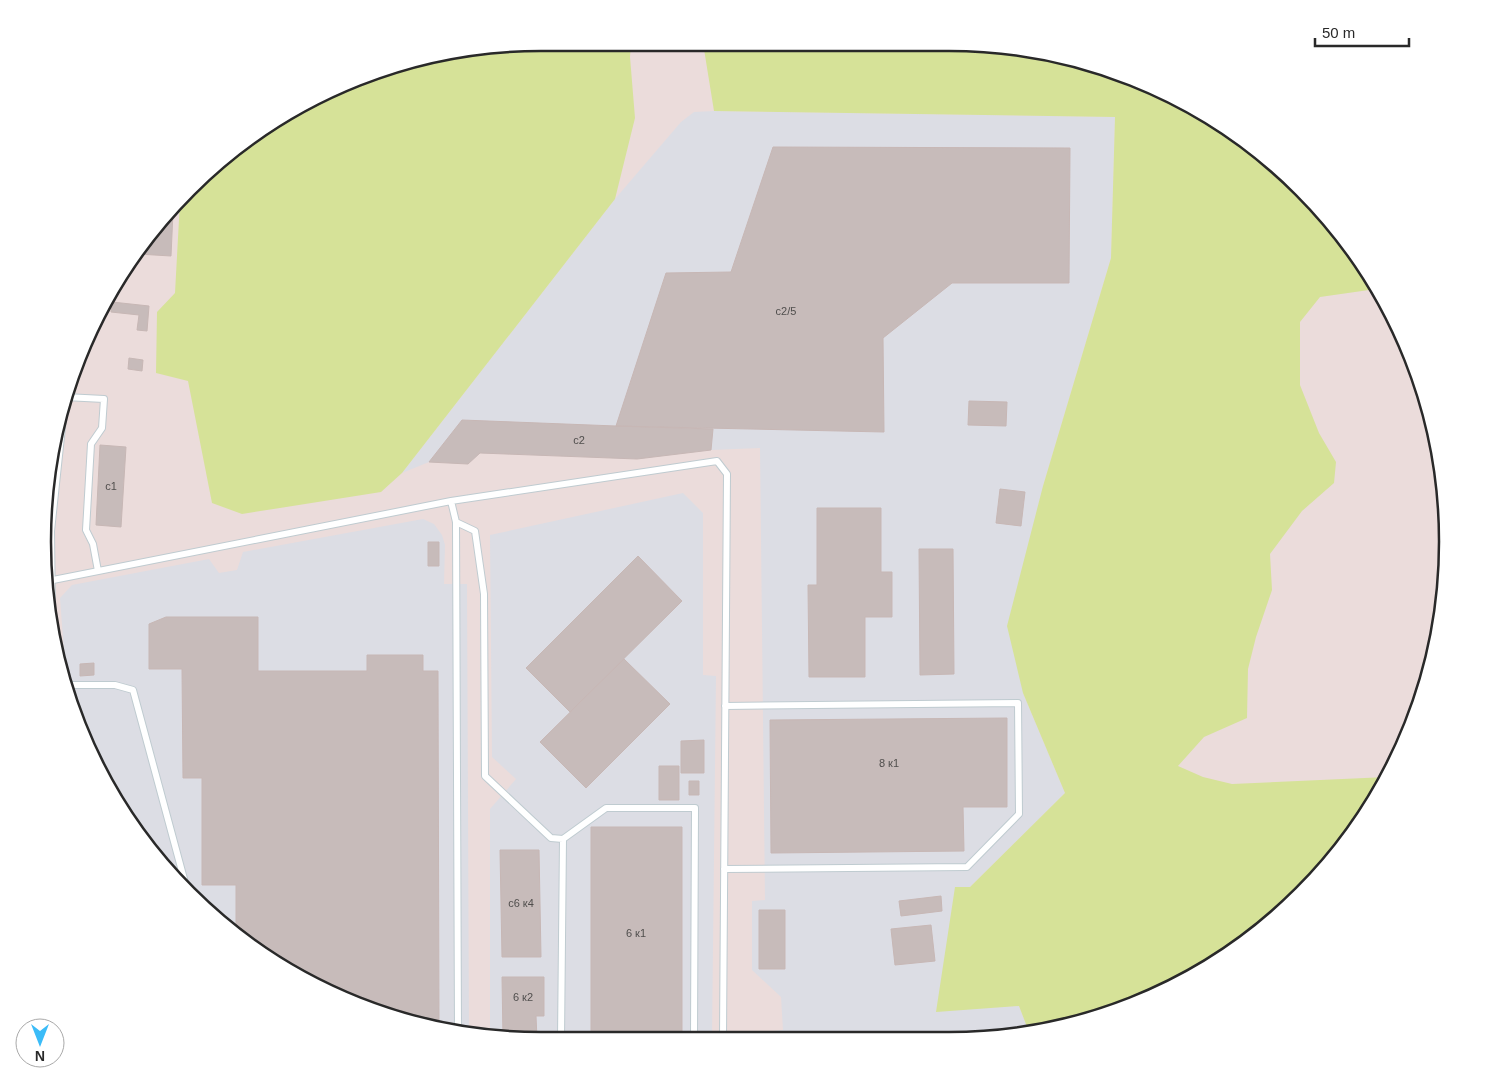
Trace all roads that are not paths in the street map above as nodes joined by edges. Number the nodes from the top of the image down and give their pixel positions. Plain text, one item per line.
1 (73, 397) edge
2 (451, 501) junction
3 (456, 522) junction
4 (98, 572) junction
5 (53, 581) edge
6 (73, 685) edge
7 (725, 706) junction
8 (563, 839) junction
9 (724, 869) junction
10 (183, 876) edge
11 (458, 1024) edge
12 (561, 1032) edge
13 (694, 1032) edge
14 (723, 1032) edge

1 - 4 lane
2 - 3 lane
2 - 4 lane
2 - 7 lane
3 - 8 lane
3 - 11 lane
4 - 5 lane
6 - 10 lane
7 - 9 lane
7 - 9 lane
8 - 12 lane
8 - 13 lane
9 - 14 lane

